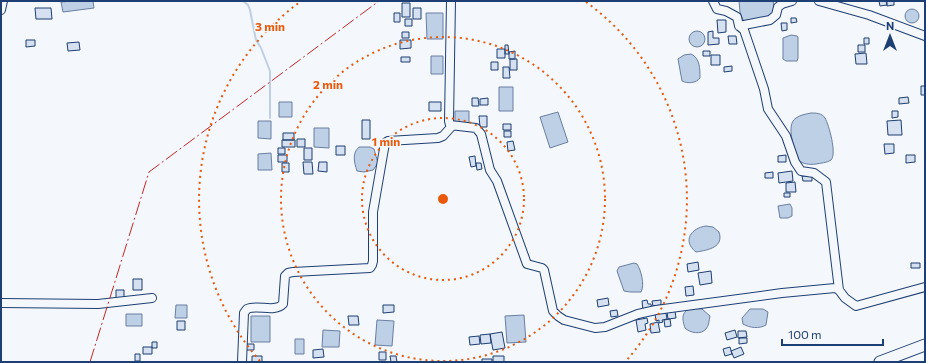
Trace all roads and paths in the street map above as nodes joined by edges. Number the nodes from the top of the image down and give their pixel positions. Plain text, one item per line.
1 (3, 1) edge
2 (451, 1) edge
3 (713, 1) edge
4 (792, 1) edge
5 (819, 1) edge
6 (1, 10) edge
7 (739, 26) junction
8 (925, 36) edge
9 (452, 126) junction
10 (925, 287) edge
11 (839, 290) junction
12 (152, 298) dead end
13 (1, 303) edge
14 (925, 345) edge
15 (242, 362) edge
16 (880, 362) edge

1 - 6 street
2 - 9 street
3 - 7 street
4 - 7 street
5 - 8 street
7 - 11 street
9 - 11 street
9 - 15 street
10 - 11 street
12 - 13 street
14 - 16 highway

